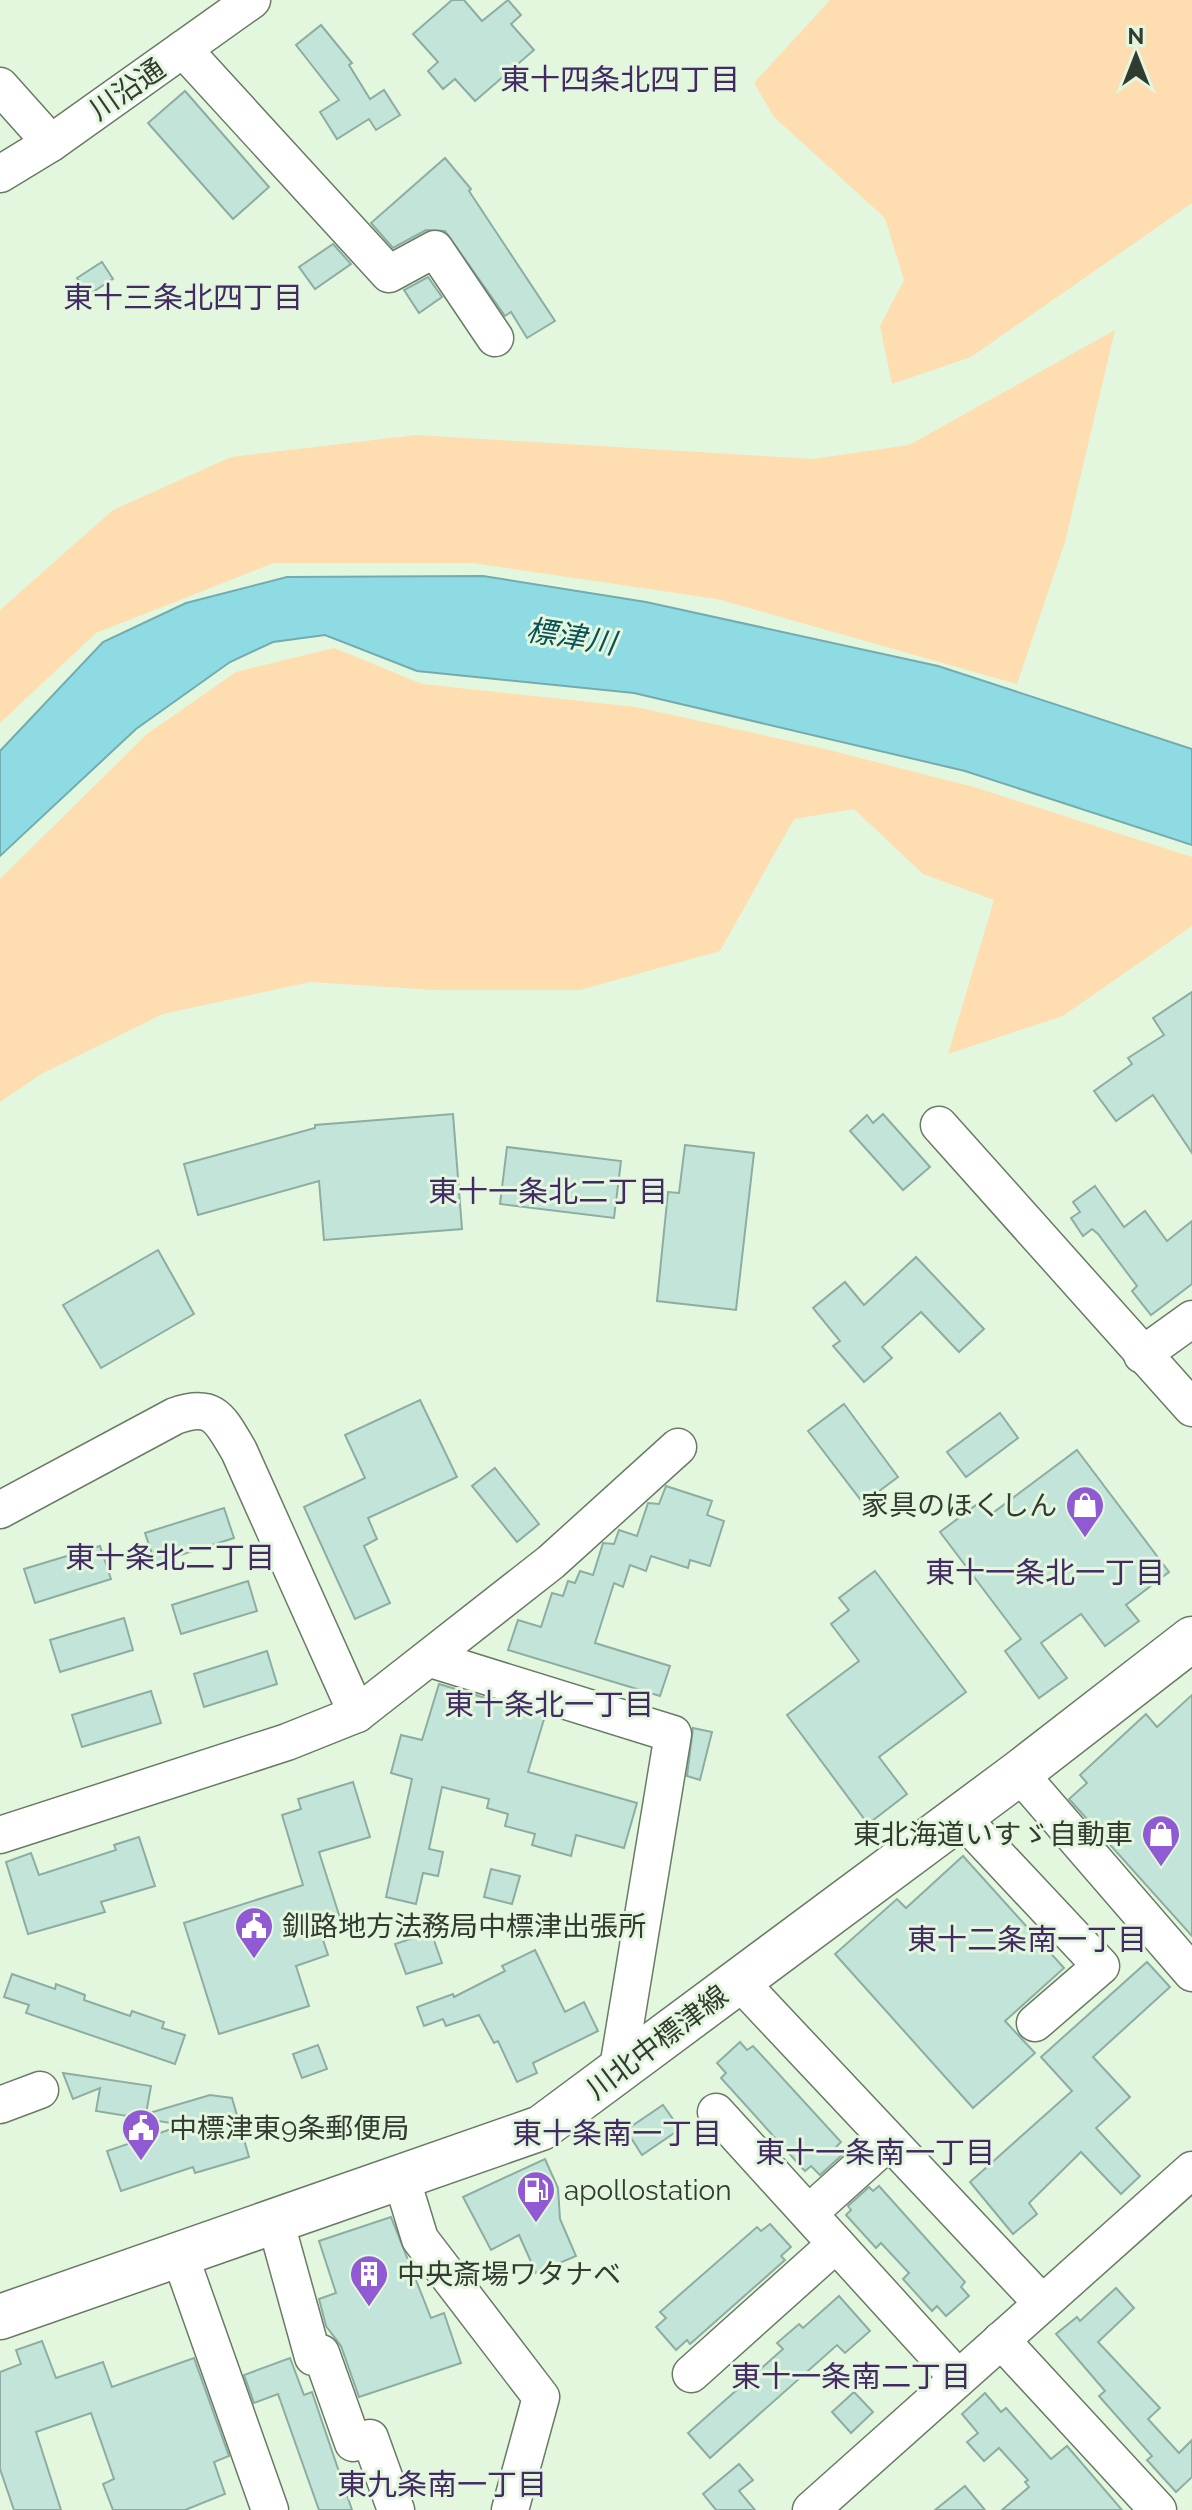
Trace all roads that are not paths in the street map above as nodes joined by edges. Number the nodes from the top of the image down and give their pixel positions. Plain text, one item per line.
1 (252, 0) edge
2 (183, 49) junction
3 (0, 86) edge
4 (51, 143) junction
5 (0, 174) edge
6 (495, 338) dead end
7 (939, 1125) dead end
8 (1192, 1319) edge
9 (1142, 1355) junction
10 (1192, 1408) edge
11 (678, 1447) dead end
12 (0, 1510) edge
13 (1192, 1639) edge
14 (431, 1659) junction
15 (357, 1714) junction
16 (1019, 1773) junction
17 (960, 1816) junction
18 (0, 1835) edge
19 (1192, 1973) edge
20 (738, 1980) junction
21 (1035, 2023) dead end
22 (617, 2074) junction
23 (40, 2090) dead end
24 (0, 2105) edge
25 (716, 2112) dead end
26 (889, 2141) junction
27 (1192, 2170) edge
28 (401, 2177) junction
29 (809, 2213) junction
30 (275, 2220) junction
31 (836, 2244) junction
32 (179, 2253) junction
33 (1041, 2302) junction
34 (0, 2317) edge
35 (1001, 2340) junction
36 (691, 2374) dead end
37 (958, 2378) junction
38 (270, 2510) edge
39 (396, 2510) edge
40 (510, 2510) edge
41 (811, 2510) edge
42 (1158, 2510) edge

1 - 2 street, 川沿通
2 - 4 street, 川沿通
2 - 6 street
3 - 4 street
4 - 5 street, 川沿通
7 - 9 street
8 - 9 street
9 - 10 street
11 - 14 street
12 - 15 street
13 - 16 main road, 川北中標津線
14 - 15 street
14 - 22 street
15 - 18 street
16 - 17 main road, 川北中標津線
16 - 19 street
17 - 20 main road, 川北中標津線
17 - 21 street
20 - 22 main road, 川北中標津線
20 - 26 street
22 - 28 main road, 川北中標津線
23 - 24 street
25 - 29 street
26 - 29 street
26 - 33 street
27 - 33 street
28 - 30 main road, 川北中標津線
28 - 40 street
29 - 31 street
30 - 32 main road, 川北中標津線
30 - 39 street
31 - 36 street
31 - 37 street
32 - 34 main road, 川北中標津線
32 - 38 street
33 - 35 street
35 - 37 street
35 - 42 street
37 - 41 street

